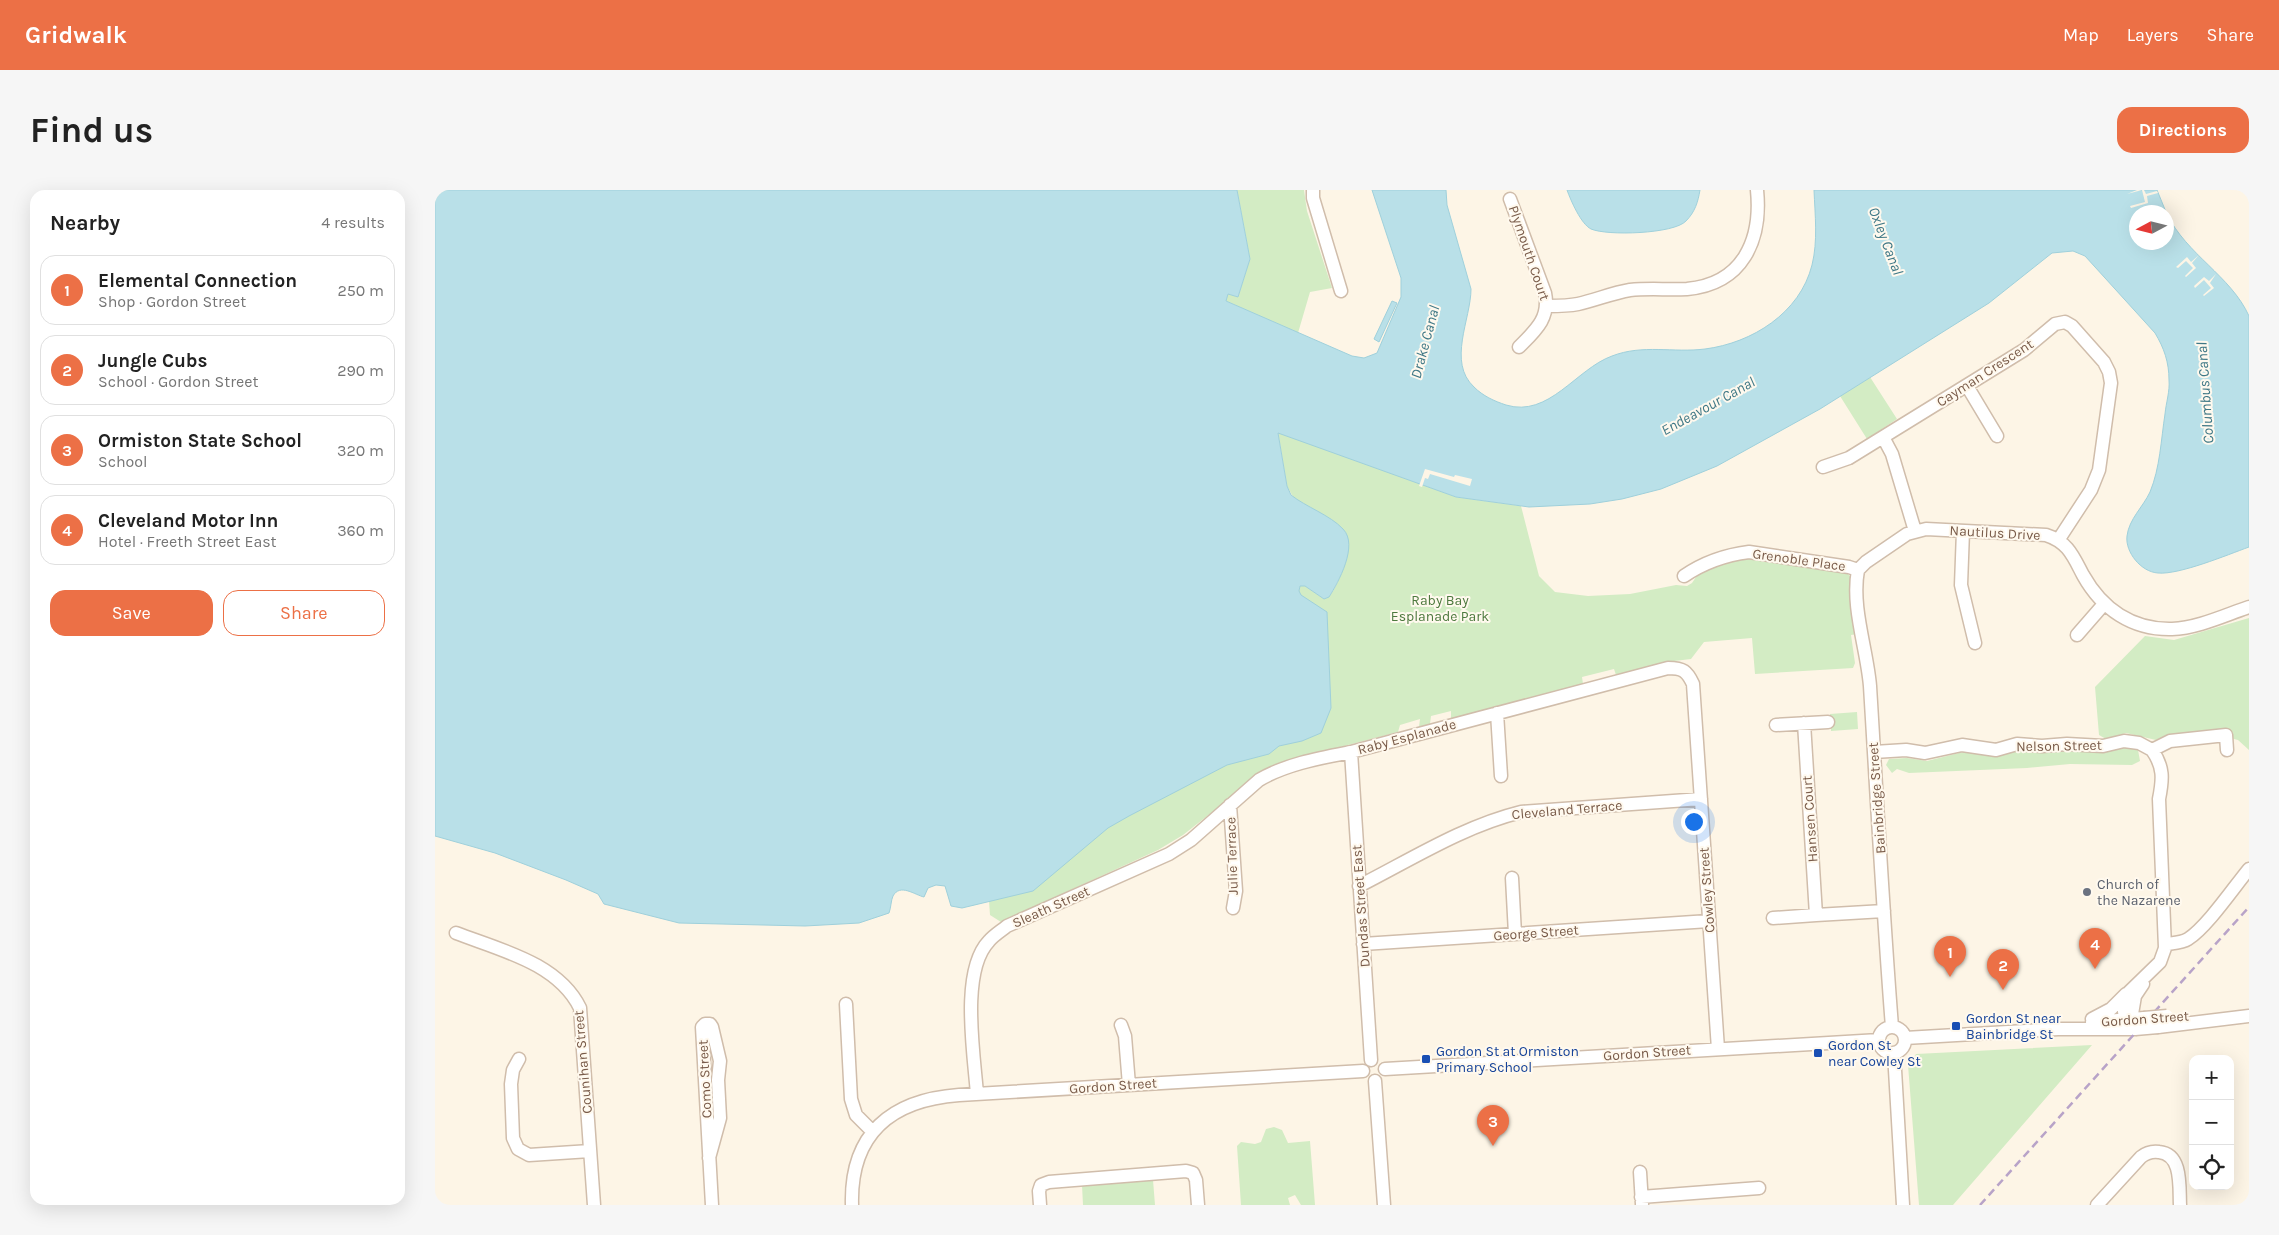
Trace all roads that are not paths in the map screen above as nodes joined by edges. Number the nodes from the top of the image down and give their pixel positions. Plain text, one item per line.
1 (1313, 190) edge
2 (1757, 190) edge
3 (1510, 199) dead end
4 (1341, 291) dead end
5 (1548, 306) junction
6 (1519, 347) dead end
7 (1967, 386) junction
8 (1997, 436) dead end
9 (1883, 437) junction
10 (1823, 467) dead end
11 (1963, 531) junction
12 (1915, 532) junction
13 (2059, 539) junction
14 (1859, 570) junction
15 (1683, 576) dead end
16 (2104, 604) junction
17 (2249, 608) edge
18 (2077, 635) dead end
19 (1975, 643) dead end
20 (1688, 673) joint
21 (1497, 713) junction
22 (1828, 722) dead end
23 (1804, 723) junction
24 (1776, 725) dead end
25 (2152, 750) junction
26 (2227, 750) dead end
27 (1351, 752) junction
28 (1874, 752) junction
29 (1501, 776) dead end
30 (1701, 799) junction
31 (1230, 805) junction
32 (1150, 863) joint
33 (2249, 869) edge
34 (1512, 878) dead end
35 (1359, 886) junction
36 (1233, 908) dead end
37 (1884, 911) junction
38 (1816, 915) junction
39 (1773, 918) dead end
40 (1709, 922) junction
41 (456, 933) dead end
42 (1515, 934) junction
43 (2165, 940) junction
44 (1363, 944) junction
45 (2148, 975) junction
46 (2128, 992) junction
47 (846, 1004) dead end
48 (2249, 1016) edge
49 (2233, 1017) junction
50 (2083, 1023) junction
51 (2133, 1023) junction
52 (1121, 1025) dead end
53 (1892, 1026) junction
54 (2058, 1029) junction
55 (1905, 1038) junction
56 (1879, 1040) junction
57 (1717, 1049) junction
58 (1894, 1053) junction
59 (519, 1059) dead end
60 (1371, 1060) junction
61 (1385, 1069) junction
62 (1363, 1071) junction
63 (1375, 1081) junction
64 (1129, 1085) junction
65 (977, 1094) junction
66 (873, 1132) junction
67 (590, 1151) junction
68 (709, 1158) junction
69 (1640, 1172) dead end
70 (1759, 1188) dead end
71 (1641, 1201) edge
72 (593, 1205) edge
73 (711, 1205) edge
74 (852, 1205) edge
75 (1039, 1205) edge
76 (1198, 1205) edge
77 (1384, 1205) edge
78 (1903, 1205) edge
79 (2097, 1205) edge
80 (2180, 1205) edge

1 - 4 street
2 - 5 street, Plymouth Court
3 - 5 street, Plymouth Court
5 - 6 street, Plymouth Court
7 - 8 street
7 - 9 street, Cayman Crescent
7 - 13 street, Cayman Crescent
9 - 10 street, Cayman Crescent
9 - 12 street
11 - 12 street, Nautilus Drive
11 - 13 street, Nautilus Drive
11 - 19 street
12 - 14 street, Nautilus Drive
13 - 16 street, Nautilus Drive
14 - 15 street, Grenoble Place
14 - 28 street, Bainbridge Street
16 - 17 street, Nautilus Drive
16 - 18 street
20 - 21 street, Raby Esplanade
20 - 30 street, Cowley Street
21 - 27 street, Raby Esplanade
21 - 29 street
22 - 23 street
23 - 24 street
23 - 38 street, Hansen Court
25 - 26 street
25 - 28 street, Nelson Street
25 - 43 street
27 - 31 street, Raby Esplanade
27 - 35 street, Dundas Street East
28 - 37 street, Bainbridge Street
30 - 35 street, Cleveland Terrace
30 - 40 street, Cowley Street
31 - 32 street, Raby Esplanade
31 - 36 street, Julie Terrace
32 - 65 street, Sleath Street
33 - 43 street
34 - 42 street
35 - 44 street, Dundas Street East
37 - 38 street
37 - 53 street, Bainbridge Street
38 - 39 street
40 - 42 street, George Street
40 - 57 street, Cowley Street
41 - 67 street, Counihan Street
42 - 44 street, George Street
43 - 45 street
44 - 60 street, Dundas Street East
45 - 46 street
45 - 51 street
46 - 50 street
46 - 51 street
47 - 66 street
48 - 49 street, Gordon Street
49 - 51 street, Gordon Street, bridge
49 - 51 street, Gordon Street, bridge
50 - 51 street, Gordon Street
50 - 54 street, Gordon Street
51 - 54 street, Gordon Street
52 - 64 street
53 - 55 street
53 - 56 street
54 - 55 street, Gordon Street
55 - 58 street
56 - 57 street, Gordon Street
56 - 58 street
57 - 61 street, Gordon Street
58 - 78 street
59 - 67 street
60 - 61 street
60 - 62 street
61 - 63 street
62 - 63 street
62 - 64 street, Gordon Street
63 - 77 street
64 - 65 street, Gordon Street
65 - 66 street, Gordon Street
66 - 74 street, Gordon Street
67 - 72 street, Counihan Street
68 - 68 street, Como Street
68 - 73 street, Como Street
69 - 71 street
70 - 71 street
75 - 76 street
79 - 80 street

